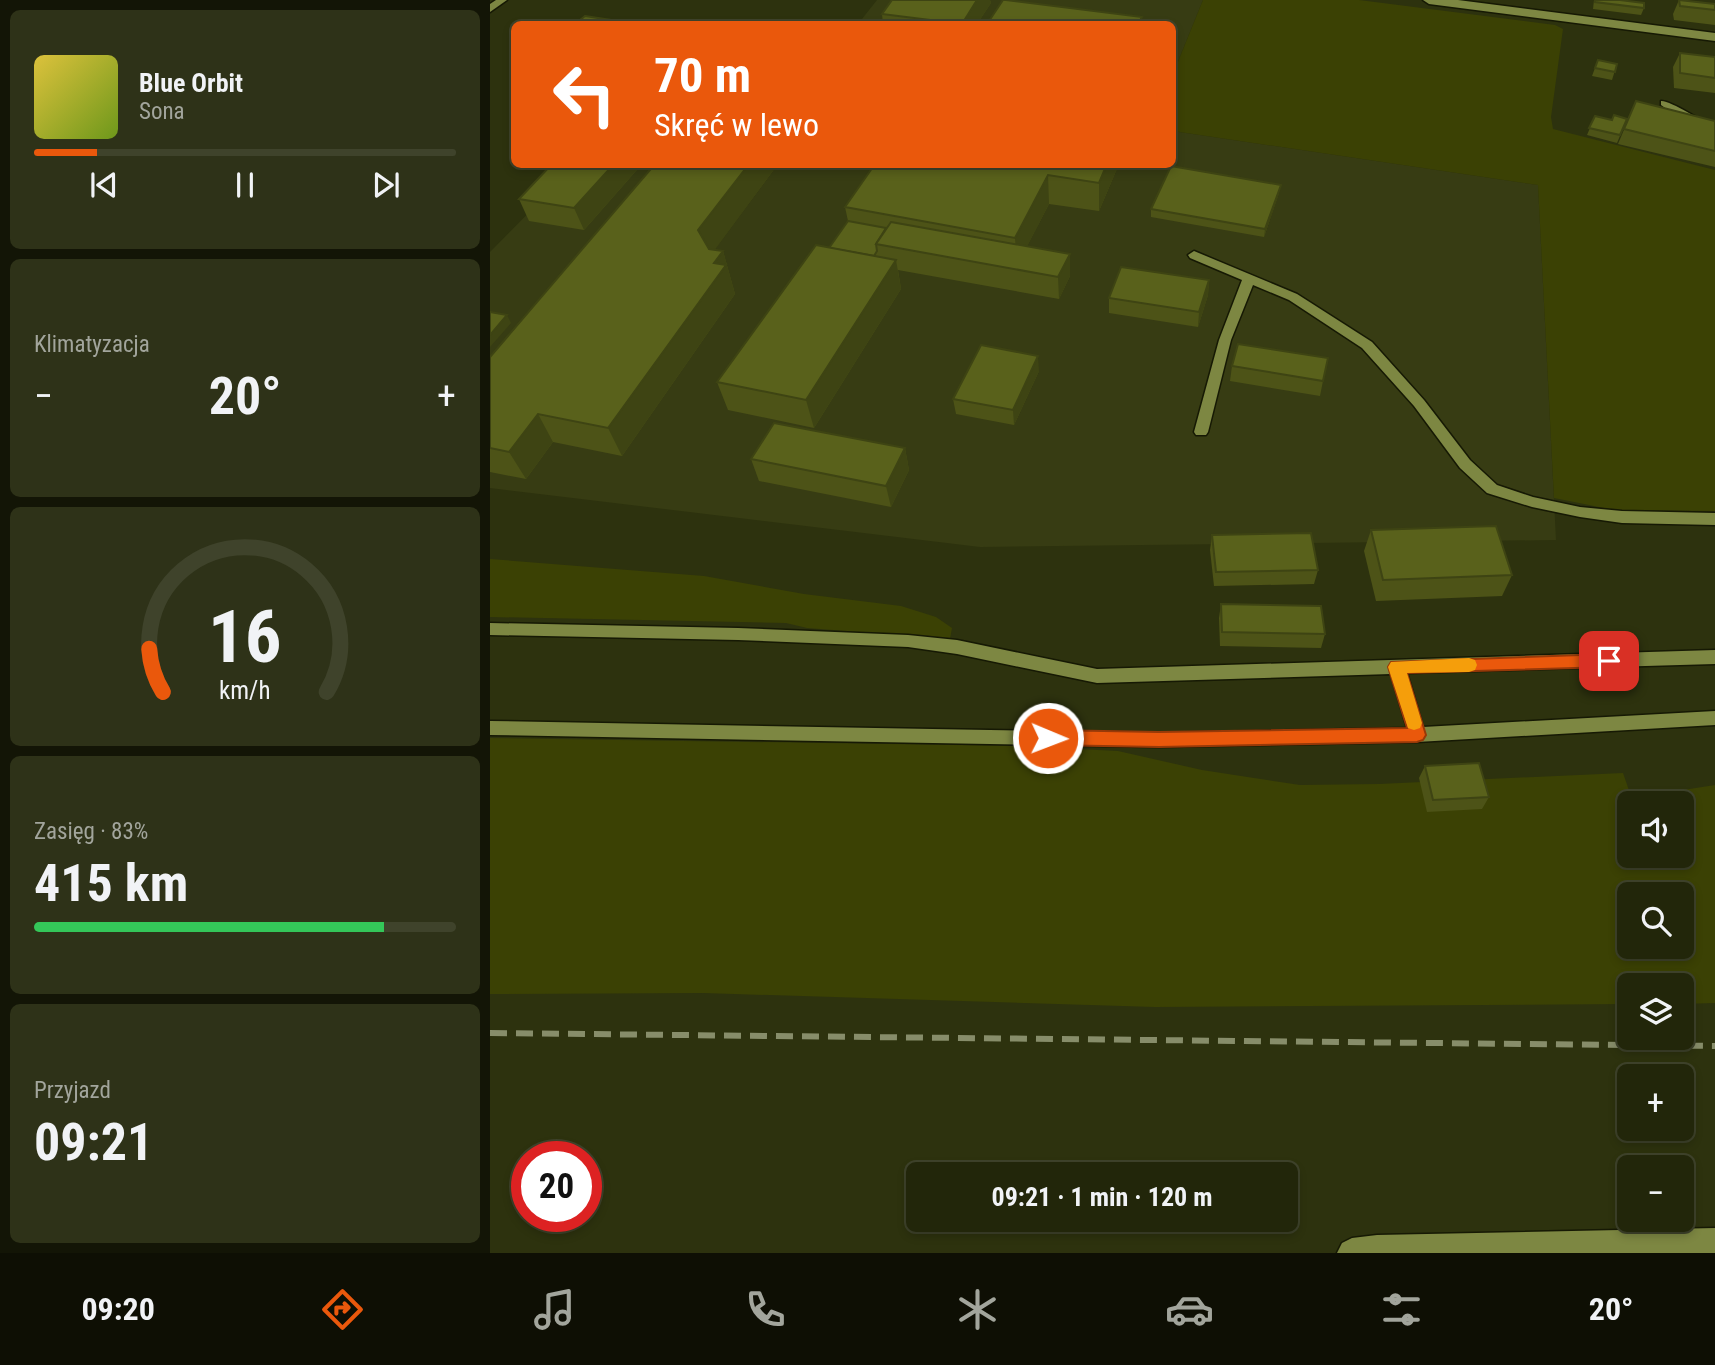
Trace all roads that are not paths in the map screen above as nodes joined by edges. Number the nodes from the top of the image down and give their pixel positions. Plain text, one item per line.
1 (502, 0) edge
2 (1429, 0) edge
3 (490, 9) edge
4 (1715, 37) edge
5 (1665, 103) dead end
6 (1715, 132) edge
7 (1194, 255) dead end
8 (1249, 279) junction
9 (1201, 432) dead end
10 (1715, 519) edge
11 (490, 629) edge
12 (1715, 657) edge
13 (1396, 667) junction
14 (1715, 718) edge
15 (490, 728) edge
16 (1417, 735) junction
17 (1715, 1243) edge
18 (1352, 1253) edge

1 - 3 lane
2 - 4 street
5 - 6 lane
7 - 8 lane
8 - 9 lane
8 - 10 lane
11 - 13 lane
12 - 13 lane
13 - 16 lane
14 - 16 lane
15 - 16 lane
17 - 18 street

